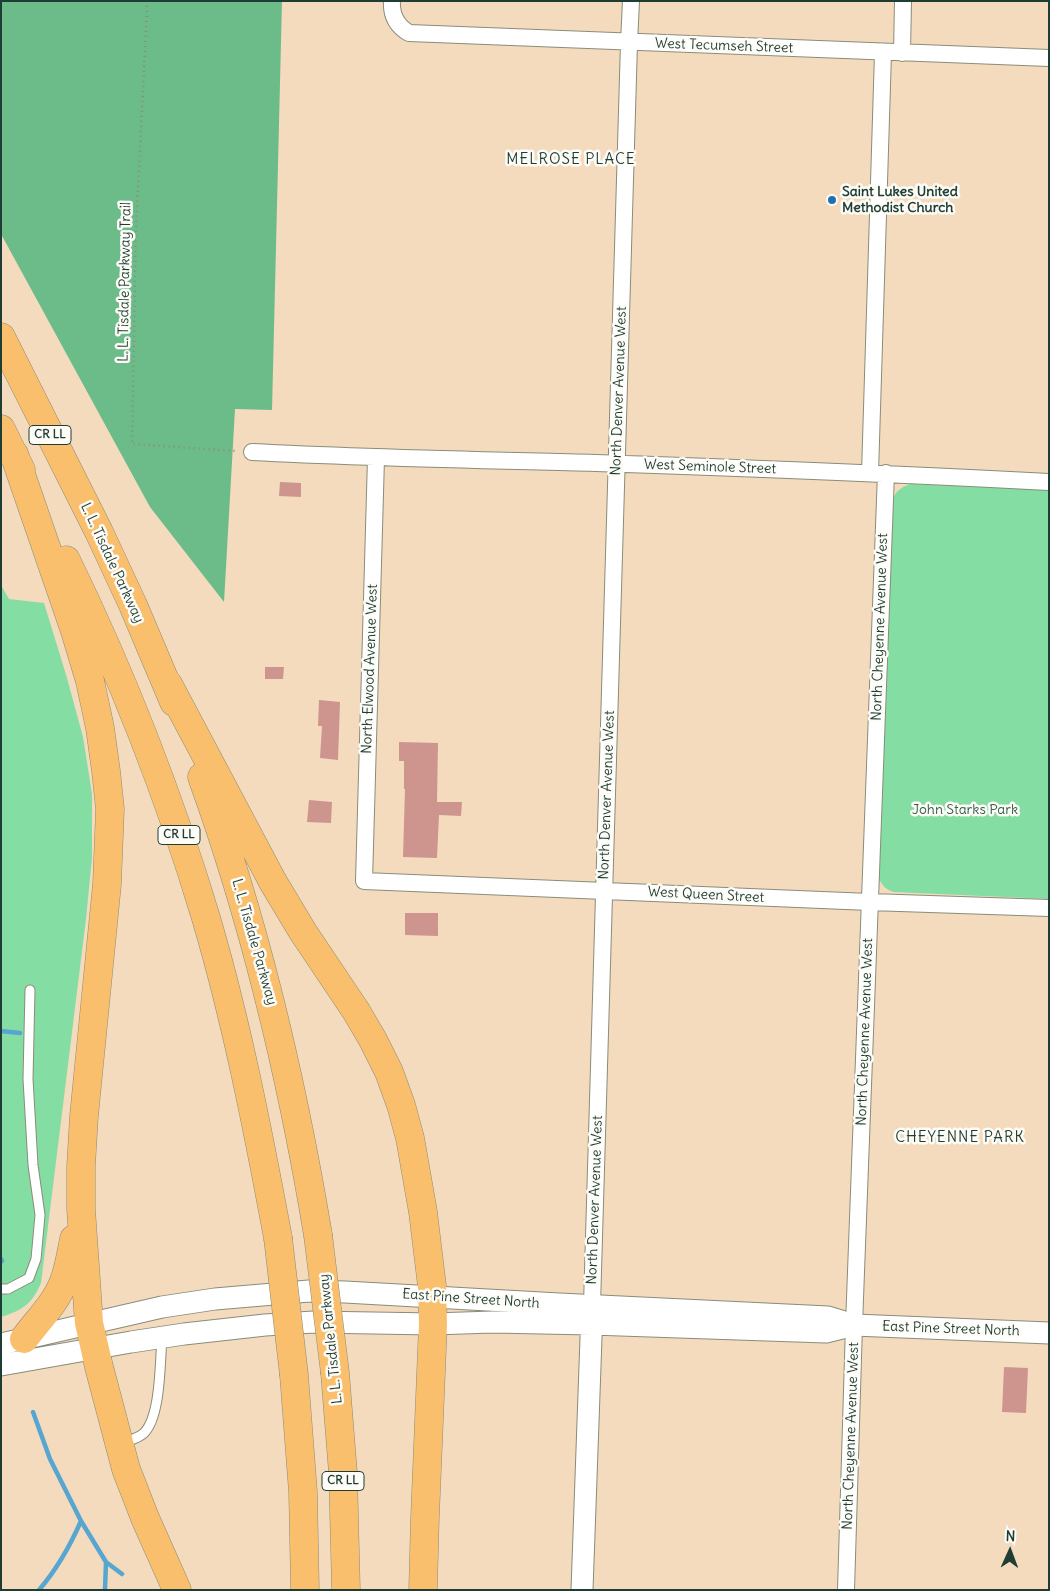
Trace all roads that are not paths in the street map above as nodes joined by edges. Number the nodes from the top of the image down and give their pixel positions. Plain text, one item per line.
1 (392, 1) edge
2 (631, 1) edge
3 (903, 1) edge
4 (629, 43) junction
5 (883, 53) junction
6 (902, 53) junction
7 (1049, 58) edge
8 (1, 337) edge
9 (1, 429) edge
10 (252, 452) road end
11 (14, 454) junction
12 (376, 458) junction
13 (617, 464) junction
14 (878, 473) junction
15 (1049, 482) edge
16 (168, 684) junction
17 (364, 881) joint
18 (604, 890) junction
19 (870, 902) junction
20 (1049, 908) edge
21 (30, 990) dead end
22 (81, 1209) junction
23 (1, 1289) edge
24 (432, 1297) junction
25 (592, 1314) junction
26 (434, 1324) junction
27 (854, 1325) junction
28 (1049, 1332) edge
29 (92, 1336) junction
30 (162, 1337) junction
31 (13, 1341) edge
32 (1, 1365) edge
33 (119, 1444) junction
34 (177, 1590) edge
35 (305, 1590) edge
36 (346, 1590) edge
37 (423, 1590) edge
38 (582, 1590) edge
39 (846, 1590) edge

1 - 4 street, West Tecumseh Street
2 - 4 street, North Denver Avenue West
3 - 6 street
4 - 5 street, West Tecumseh Street
4 - 13 street, North Denver Avenue West
5 - 6 street, West Tecumseh Street
5 - 14 street, North Cheyenne Avenue West
6 - 7 street, West Tecumseh Street
8 - 16 highway, L. L. Tisdale Parkway / CR LL
9 - 11 highway, CR LL
10 - 12 street, West Seminole Street
11 - 22 highway
11 - 35 highway, CR LL, bridge
12 - 13 street, West Seminole Street
12 - 17 street, North Elwood Avenue West
13 - 14 street, West Seminole Street
13 - 18 street, North Denver Avenue West
14 - 15 street, West Seminole Street
14 - 19 street, North Cheyenne Avenue West
16 - 24 highway
16 - 36 highway, L. L. Tisdale Parkway / CR LL, bridge
17 - 18 street, West Queen Street
18 - 19 street, West Queen Street
18 - 25 street, North Denver Avenue West
19 - 20 street, West Queen Street
19 - 27 street, North Cheyenne Avenue West
21 - 23 lane
22 - 29 highway
22 - 31 highway
24 - 25 street, East Pine Street North
24 - 26 highway
24 - 29 street, East Pine Street North
25 - 26 street, East Pine Street North
25 - 27 street, East Pine Street North
25 - 38 street, North Denver Avenue West
26 - 30 street, East Pine Street North
26 - 37 highway
27 - 28 street, East Pine Street North
27 - 39 street, North Cheyenne Avenue West
29 - 30 street, East Pine Street North
29 - 31 street
29 - 32 street
29 - 33 highway
30 - 33 lane
33 - 34 highway

